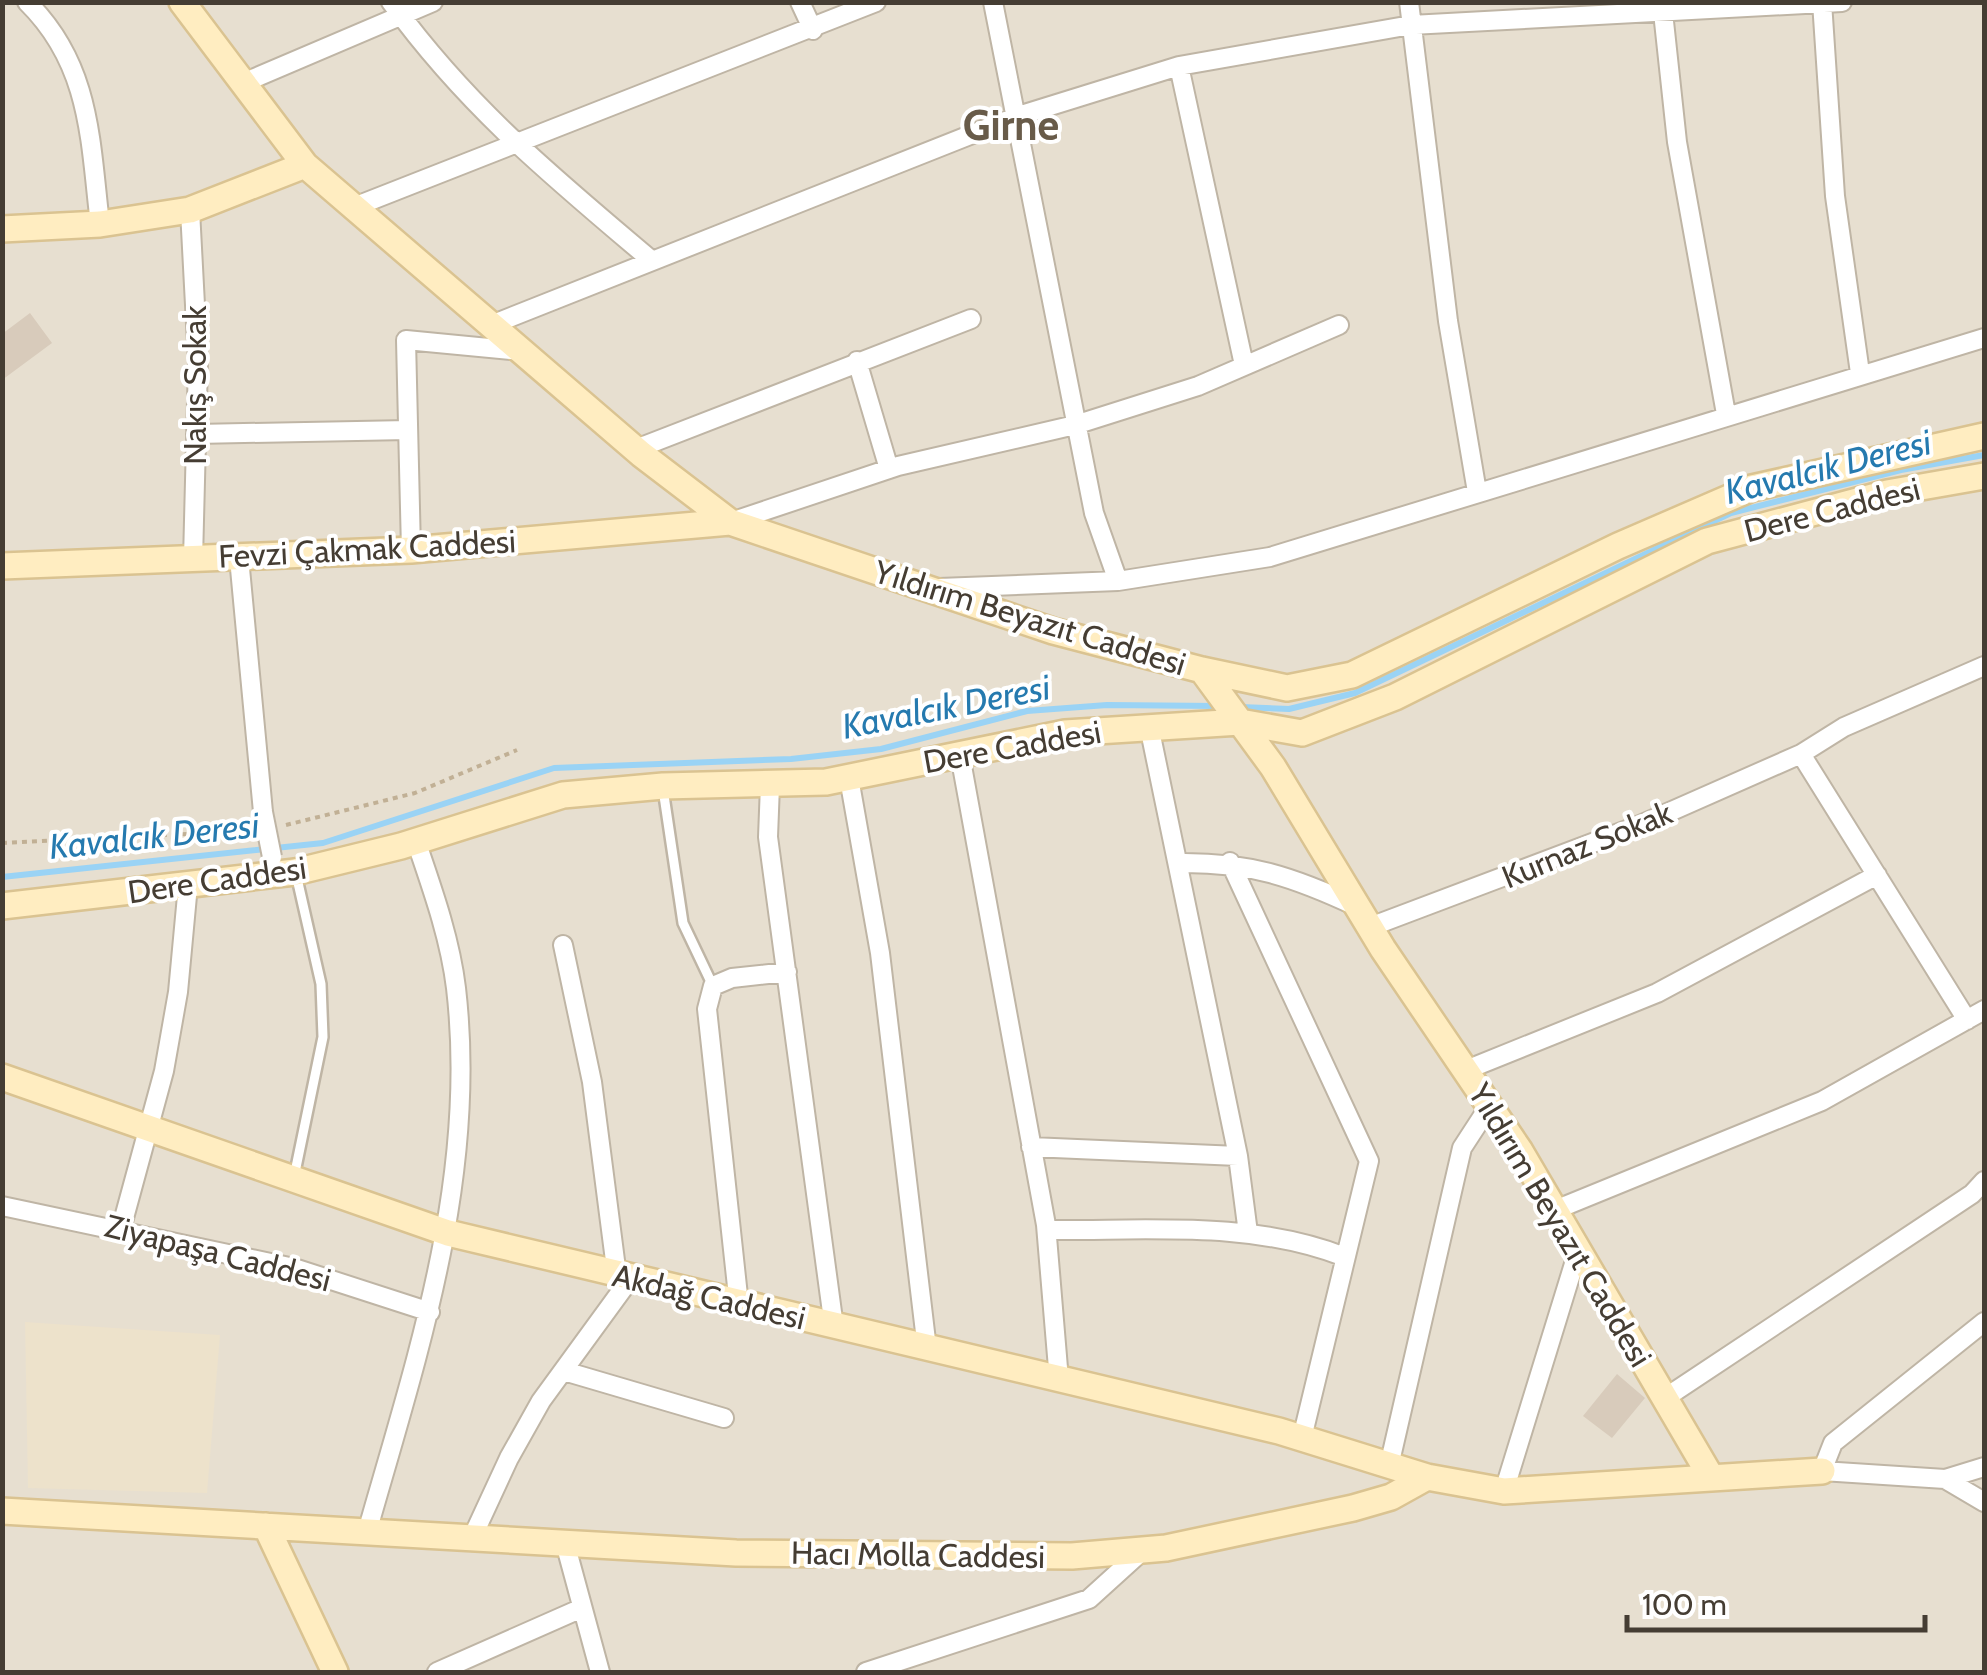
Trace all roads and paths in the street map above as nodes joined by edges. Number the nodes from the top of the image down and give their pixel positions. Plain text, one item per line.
1 (27, 2) edge
2 (182, 2) edge
3 (433, 2) edge
4 (800, 2) edge
5 (876, 2) edge
6 (993, 2) edge
7 (1409, 2) edge
8 (1842, 2) edge
9 (1822, 3) edge
10 (396, 8) edge
11 (1661, 8) edge
12 (1411, 24) junction
13 (813, 30) junction
14 (1179, 66) junction
15 (242, 83) junction
16 (1018, 116) junction
17 (517, 146) junction
18 (305, 165) junction
19 (354, 207) junction
20 (190, 210) junction
21 (100, 224) junction
22 (2, 229) edge
23 (651, 260) junction
24 (970, 319) dead end
25 (491, 325) junction
26 (1339, 325) dead end
27 (1984, 338) edge
28 (521, 350) junction
29 (857, 361) junction
30 (1244, 365) junction
31 (1860, 373) junction
32 (1726, 414) junction
33 (1075, 425) junction
34 (408, 430) junction
35 (196, 434) junction
36 (1984, 436) edge
37 (636, 450) junction
38 (889, 469) junction
39 (1984, 476) edge
40 (1477, 492) junction
41 (1693, 513) junction
42 (730, 522) junction
43 (1702, 544) junction
44 (411, 550) junction
45 (239, 558) junction
46 (194, 560) junction
47 (2, 566) edge
48 (1118, 581) junction
49 (929, 589) junction
50 (1984, 666) edge
51 (1202, 670) junction
52 (1240, 722) junction
53 (1149, 726) junction
54 (1801, 754) junction
55 (960, 756) junction
56 (849, 778) junction
57 (770, 785) junction
58 (663, 786) junction
59 (416, 841) junction
60 (1230, 862) junction
61 (1179, 864) junction
62 (280, 868) junction
63 (1877, 875) junction
64 (188, 885) junction
65 (2, 906) edge
66 (1364, 917) junction
67 (563, 945) dead end
68 (787, 972) junction
69 (713, 986) junction
70 (1984, 1010) edge
71 (1967, 1020) junction
72 (1466, 1070) junction
73 (2, 1078) edge
74 (1490, 1105) junction
75 (148, 1130) junction
76 (1032, 1147) junction
77 (1238, 1156) junction
78 (293, 1180) junction
79 (1984, 1181) edge
80 (2, 1206) edge
81 (1555, 1210) junction
82 (121, 1229) junction
83 (1047, 1230) junction
84 (1248, 1232) junction
85 (448, 1233) junction
86 (1578, 1250) junction
87 (1345, 1257) junction
88 (623, 1277) junction
89 (739, 1305) junction
90 (430, 1312) junction
91 (1984, 1322) edge
92 (834, 1327) junction
93 (928, 1349) junction
94 (564, 1370) junction
95 (1059, 1380) junction
96 (1665, 1398) junction
97 (724, 1418) dead end
98 (1302, 1438) junction
99 (1389, 1466) junction
100 (1984, 1467) edge
101 (1822, 1471) junction
102 (1427, 1476) junction
103 (1711, 1477) junction
104 (1945, 1479) junction
105 (1504, 1491) junction
106 (1984, 1502) edge
107 (2, 1511) edge
108 (266, 1526) junction
109 (366, 1532) junction
110 (472, 1538) junction
111 (565, 1544) junction
112 (1142, 1551) junction
113 (582, 1608) junction
114 (336, 1672) edge
115 (438, 1672) edge
116 (600, 1672) edge
117 (866, 1672) edge

1 - 21 street
2 - 15 street, Yıldırım Beyazıt Caddesi
3 - 10 street
4 - 13 street
5 - 13 street
6 - 16 street
7 - 12 street
8 - 9 street
9 - 11 street
9 - 31 street
10 - 15 street
10 - 17 street
11 - 12 street
11 - 32 street
12 - 14 street
12 - 40 street
13 - 17 street
14 - 16 street
14 - 30 street
15 - 18 street, Yıldırım Beyazıt Caddesi
16 - 23 street
16 - 33 street
17 - 19 street
17 - 23 street
18 - 19 street, Yıldırım Beyazıt Caddesi
18 - 20 street
19 - 25 street, Yıldırım Beyazıt Caddesi
20 - 21 street
20 - 35 street, Nakış Sokak
21 - 22 street
23 - 25 street
24 - 29 street
25 - 28 street, Yıldırım Beyazıt Caddesi
26 - 30 street
27 - 31 street
28 - 34 street
28 - 37 street, Yıldırım Beyazıt Caddesi
29 - 37 street
29 - 38 street
30 - 33 street
31 - 32 street
32 - 40 street
33 - 38 street
33 - 48 street
34 - 35 street
34 - 44 street
35 - 46 street, Nakış Sokak
36 - 41 street, Dere Caddesi
37 - 42 street, Yıldırım Beyazıt Caddesi
38 - 42 street
39 - 43 street, Dere Caddesi
40 - 48 street
41 - 43 street
41 - 51 street, Dere Caddesi
42 - 44 street, Fevzi Çakmak Caddesi
42 - 49 street, Yıldırım Beyazıt Caddesi
43 - 52 street, Dere Caddesi
44 - 45 street, Fevzi Çakmak Caddesi
45 - 46 street, Fevzi Çakmak Caddesi
45 - 62 street, bridge
46 - 47 street, Fevzi Çakmak Caddesi
48 - 49 street
49 - 51 street, Yıldırım Beyazıt Caddesi
50 - 54 street, Kurnaz Sokak
51 - 52 street, Yıldırım Beyazıt Caddesi
52 - 53 street, Dere Caddesi
52 - 66 street, Yıldırım Beyazıt Caddesi
53 - 55 street, Dere Caddesi
53 - 61 street
54 - 63 street
54 - 66 street, Kurnaz Sokak
55 - 56 street, Dere Caddesi
55 - 76 street
56 - 57 street, Dere Caddesi
56 - 93 street
57 - 58 street, Dere Caddesi
57 - 68 street
58 - 59 street, Dere Caddesi
58 - 69 lane
59 - 62 street, Dere Caddesi
59 - 85 street
60 - 61 street
60 - 66 street
60 - 87 street
61 - 77 street
62 - 64 street, Dere Caddesi
62 - 78 lane
63 - 71 street
63 - 72 street
64 - 65 street, Dere Caddesi
64 - 75 street
66 - 72 street, Yıldırım Beyazıt Caddesi
67 - 88 street
68 - 69 street
68 - 92 street
69 - 89 street
70 - 71 street
71 - 81 street
72 - 74 street, Yıldırım Beyazıt Caddesi
73 - 75 street, Akdağ Caddesi
74 - 81 street, Yıldırım Beyazıt Caddesi
74 - 99 street
75 - 78 street, Akdağ Caddesi
75 - 82 street
76 - 77 street
76 - 83 street
77 - 84 street
78 - 85 street, Akdağ Caddesi
79 - 96 street
80 - 82 street, Ziyapaşa Caddesi
81 - 86 street, Yıldırım Beyazıt Caddesi
82 - 90 street, Ziyapaşa Caddesi
83 - 84 street
83 - 95 street
84 - 87 street
85 - 88 street, Akdağ Caddesi
85 - 90 street
86 - 96 street, Yıldırım Beyazıt Caddesi
86 - 105 street
87 - 98 street
88 - 89 street, Akdağ Caddesi
88 - 94 street
89 - 92 street, Akdağ Caddesi
90 - 109 street
91 - 101 street
92 - 93 street, Akdağ Caddesi
93 - 95 street, Akdağ Caddesi
94 - 97 street
94 - 110 street
95 - 98 street, Akdağ Caddesi
96 - 103 street, Yıldırım Beyazıt Caddesi
98 - 99 street, Akdağ Caddesi
99 - 102 street, Akdağ Caddesi
100 - 104 street
101 - 103 street
101 - 104 street
102 - 105 street
102 - 112 street, Hacı Molla Caddesi
103 - 105 street
104 - 106 street
107 - 108 street, Hacı Molla Caddesi
108 - 109 street, Hacı Molla Caddesi
108 - 114 street
109 - 110 street, Hacı Molla Caddesi
110 - 111 street, Hacı Molla Caddesi
111 - 112 street, Hacı Molla Caddesi
111 - 113 street
112 - 117 street
113 - 115 street
113 - 116 street

